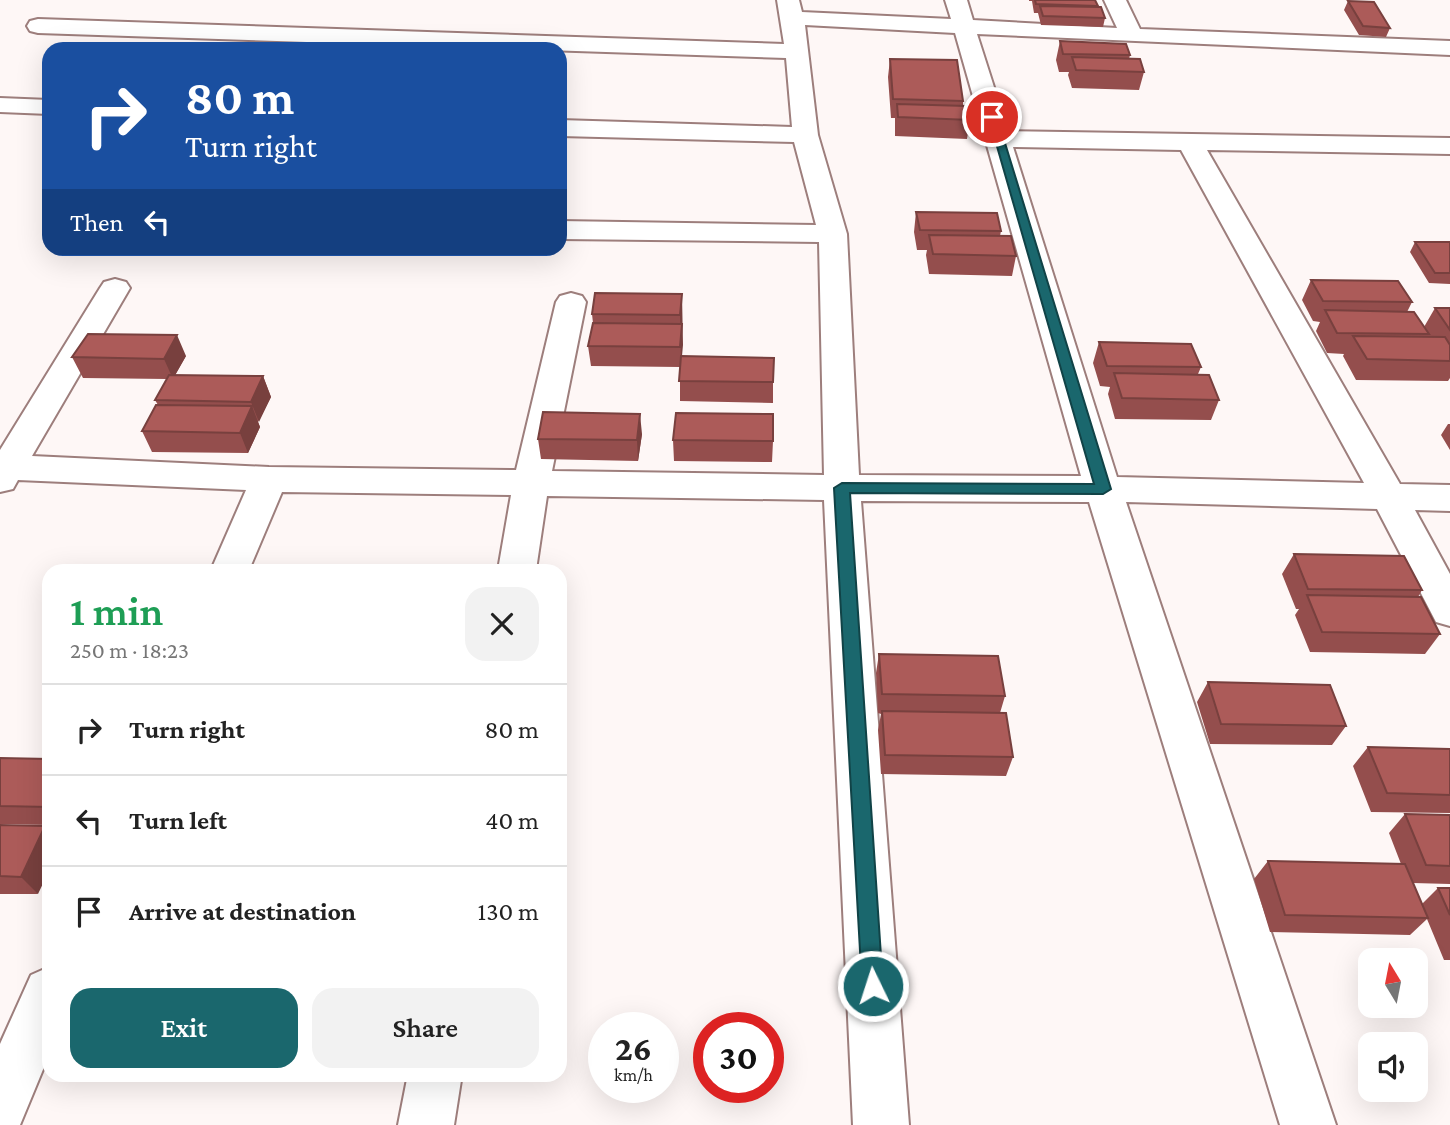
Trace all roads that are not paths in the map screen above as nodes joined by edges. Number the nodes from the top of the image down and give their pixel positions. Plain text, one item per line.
1 (1115, 0) edge
2 (960, 13) edge
3 (792, 23) edge
4 (38, 26) dead end
5 (1132, 35) junction
6 (1450, 48) edge
7 (0, 105) edge
8 (42, 107) edge
9 (567, 128) edge
10 (805, 135) junction
11 (998, 139) junction
12 (1190, 142) junction
13 (1450, 146) edge
14 (567, 230) edge
15 (833, 234) junction
16 (116, 288) dead end
17 (571, 302) dead end
18 (3, 471) edge
19 (269, 479) junction
20 (531, 483) junction
21 (842, 488) junction
22 (1103, 489) junction
23 (1389, 496) junction
24 (1450, 498) edge
25 (233, 564) edge
26 (518, 564) edge
27 (1450, 611) edge
28 (42, 1009) edge
29 (434, 1082) edge
30 (0, 1107) edge
31 (426, 1125) edge
32 (881, 1125) edge
33 (1308, 1125) edge

1 - 5 street
2 - 3 street
2 - 5 street
2 - 11 street
3 - 4 street
3 - 10 street
5 - 6 street
7 - 8 street
9 - 10 street
10 - 15 street
11 - 12 street
11 - 22 street
12 - 13 street
12 - 23 street
14 - 15 street
15 - 21 street
16 - 18 street
17 - 20 street
18 - 19 street
19 - 20 street
19 - 25 street
20 - 21 street
20 - 26 street
21 - 22 street
21 - 32 street
22 - 23 street
22 - 33 street
23 - 24 street
23 - 27 street
28 - 30 street
29 - 31 street

